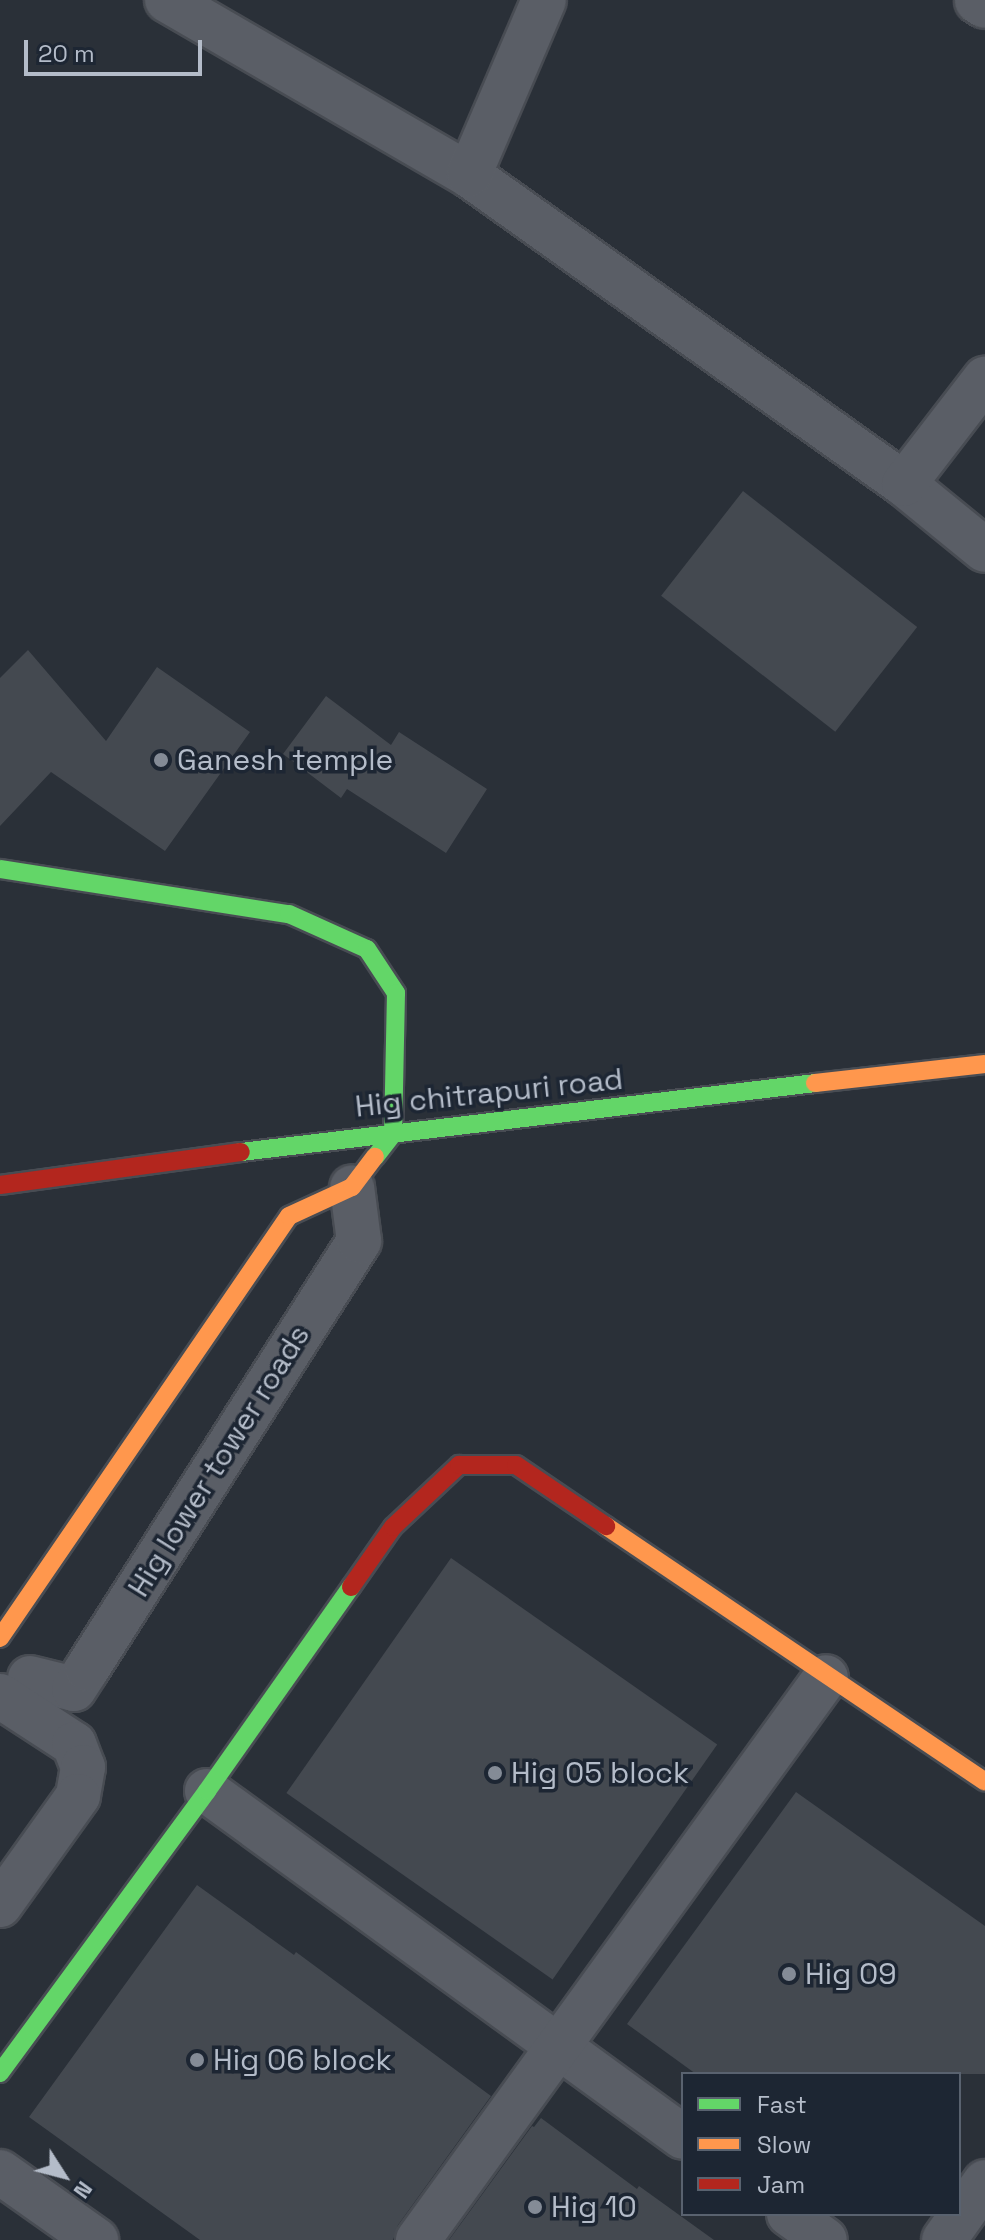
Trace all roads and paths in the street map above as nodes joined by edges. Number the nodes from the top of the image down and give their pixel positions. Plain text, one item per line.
1 (167, 0) edge
2 (544, 0) edge
3 (977, 1) edge
4 (985, 6) edge
5 (469, 175) junction
6 (985, 379) edge
7 (904, 484) junction
8 (985, 550) edge
9 (0, 869) edge
10 (985, 1064) edge
11 (393, 1134) junction
12 (0, 1185) edge
13 (352, 1187) junction
14 (0, 1638) edge
15 (0, 1644) edge
16 (826, 1677) junction
17 (14, 1692) edge
18 (985, 1782) edge
19 (207, 1791) junction
20 (0, 1905) edge
21 (560, 2047) junction
22 (0, 2073) edge
23 (681, 2136) edge
24 (0, 2172) edge
25 (985, 2182) edge
26 (792, 2216) edge
27 (961, 2216) edge
28 (961, 2216) edge
29 (96, 2240) edge
30 (418, 2240) edge
31 (825, 2240) edge
32 (944, 2240) edge

1 - 5 street
2 - 5 street
3 - 4 street
5 - 7 street
6 - 7 street
7 - 8 street
9 - 11 street
10 - 11 street, Hig chitrapuri road
11 - 12 street, Hig chitrapuri road
11 - 13 street
13 - 14 street
13 - 17 street, Hig lower tower roads
15 - 17 street
16 - 18 street
16 - 19 street
16 - 21 street
17 - 20 street
19 - 21 street
19 - 22 street
21 - 23 street
21 - 30 street
24 - 29 street
25 - 27 street
26 - 31 street
28 - 32 street

